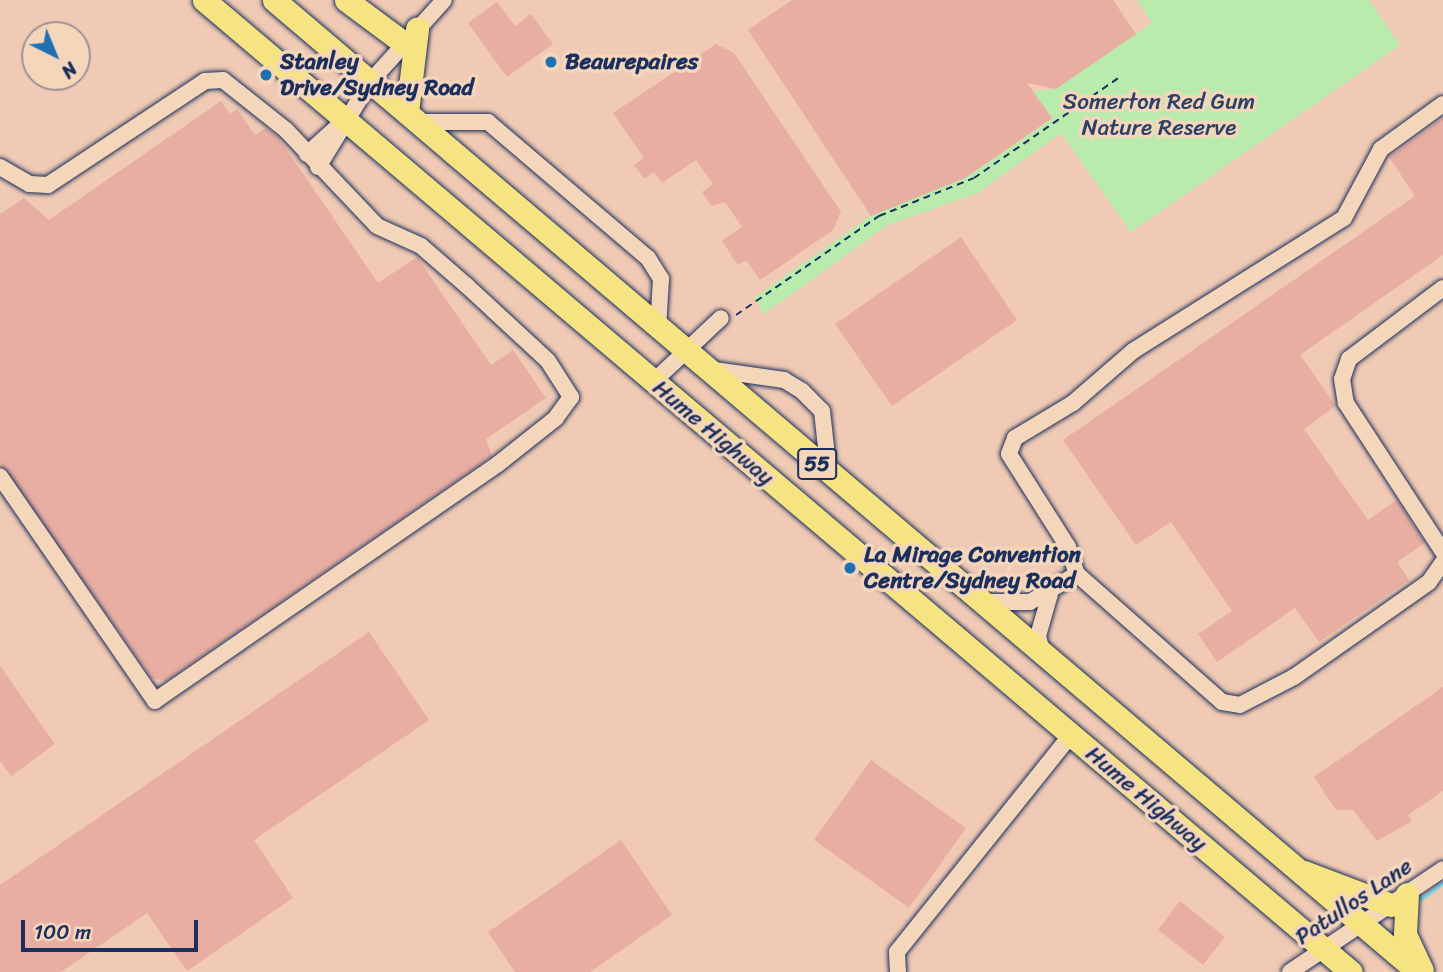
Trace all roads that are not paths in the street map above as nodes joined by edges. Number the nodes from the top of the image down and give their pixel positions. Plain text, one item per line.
1 (204, 0) edge
2 (274, 0) edge
3 (346, 0) edge
4 (444, 0) edge
5 (411, 36) junction
6 (370, 82) junction
7 (1443, 104) edge
8 (414, 117) junction
9 (346, 119) junction
10 (307, 154) junction
11 (0, 167) edge
12 (318, 167) junction
13 (1443, 288) edge
14 (721, 318) road end
15 (658, 329) junction
16 (682, 350) junction
17 (704, 369) junction
18 (653, 382) junction
19 (830, 475) junction
20 (0, 476) edge
21 (1443, 552) edge
22 (1443, 562) edge
23 (1077, 574) junction
24 (1050, 594) junction
25 (973, 599) junction
26 (1045, 659) junction
27 (1071, 735) junction
28 (1443, 869) edge
29 (1298, 871) junction
30 (1399, 899) junction
31 (1362, 925) junction
32 (1324, 950) junction
33 (898, 972) edge
34 (1290, 972) edge
35 (1351, 972) edge
36 (1421, 972) edge

1 - 9 highway, Hume Highway / 55
2 - 6 highway, Hume Highway / 55
3 - 5 highway
4 - 5 street
5 - 6 street
5 - 8 highway
6 - 8 highway, Hume Highway / 55
6 - 9 street
7 - 23 street
8 - 15 highway, Hume Highway / 55
8 - 15 street
9 - 10 street
9 - 12 street
9 - 18 highway, Hume Highway / 55
10 - 11 street
10 - 12 street
12 - 20 street
13 - 21 street
14 - 16 street
15 - 16 highway, Hume Highway / 55
16 - 17 highway, Hume Highway / 55
16 - 18 street
17 - 19 highway, Hume Highway / 55
17 - 19 street
18 - 27 highway, Hume Highway / 55
19 - 25 highway, Hume Highway / 55
22 - 23 street
23 - 24 street
24 - 25 street
24 - 26 street
25 - 26 highway, Hume Highway / 55
26 - 29 highway, Hume Highway / 55
27 - 32 highway, Hume Highway / 55
27 - 33 street
28 - 30 street, Patullos Lane
29 - 30 highway
29 - 31 highway, Hume Highway / 55
30 - 31 street, Patullos Lane
30 - 36 highway
31 - 32 street, Patullos Lane
31 - 36 highway, Hume Highway / 55
32 - 34 street, Patullos Lane
32 - 35 highway, Hume Highway / 55

